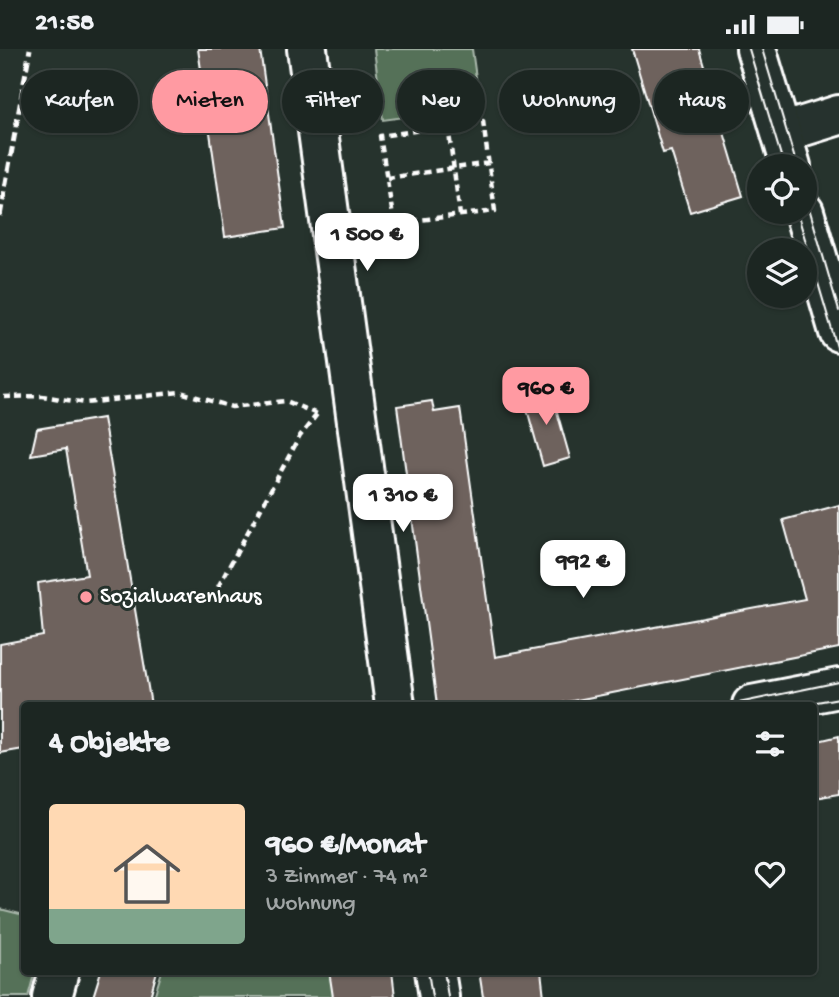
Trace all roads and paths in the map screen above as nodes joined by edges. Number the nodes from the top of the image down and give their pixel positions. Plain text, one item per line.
1 (307, 49) edge
2 (756, 49) edge
3 (839, 114) edge
4 (400, 133) edge
5 (449, 133) edge
6 (485, 133) edge
7 (786, 150) edge
8 (489, 163) junction
9 (454, 168) junction
10 (387, 177) junction
11 (460, 215) junction
12 (810, 224) edge
13 (830, 268) edge
14 (839, 332) edge
15 (350, 370) junction
16 (4, 397) dead end
17 (317, 414) junction
18 (218, 587) dead end
19 (839, 688) edge
20 (395, 702) edge
21 (767, 702) edge
22 (58, 975) edge
23 (436, 975) edge
24 (52, 997) edge
25 (439, 997) edge

1 - 15 street
2 - 7 street
3 - 7 street
4 - 10 path
5 - 9 path
6 - 8 path
8 - 9 path
8 - 11 path
9 - 10 path
9 - 11 path
10 - 11 path
12 - 13 street
13 - 14 street
15 - 17 path
15 - 20 street
16 - 17 path
17 - 18 path
19 - 21 street
22 - 24 street
23 - 25 street

